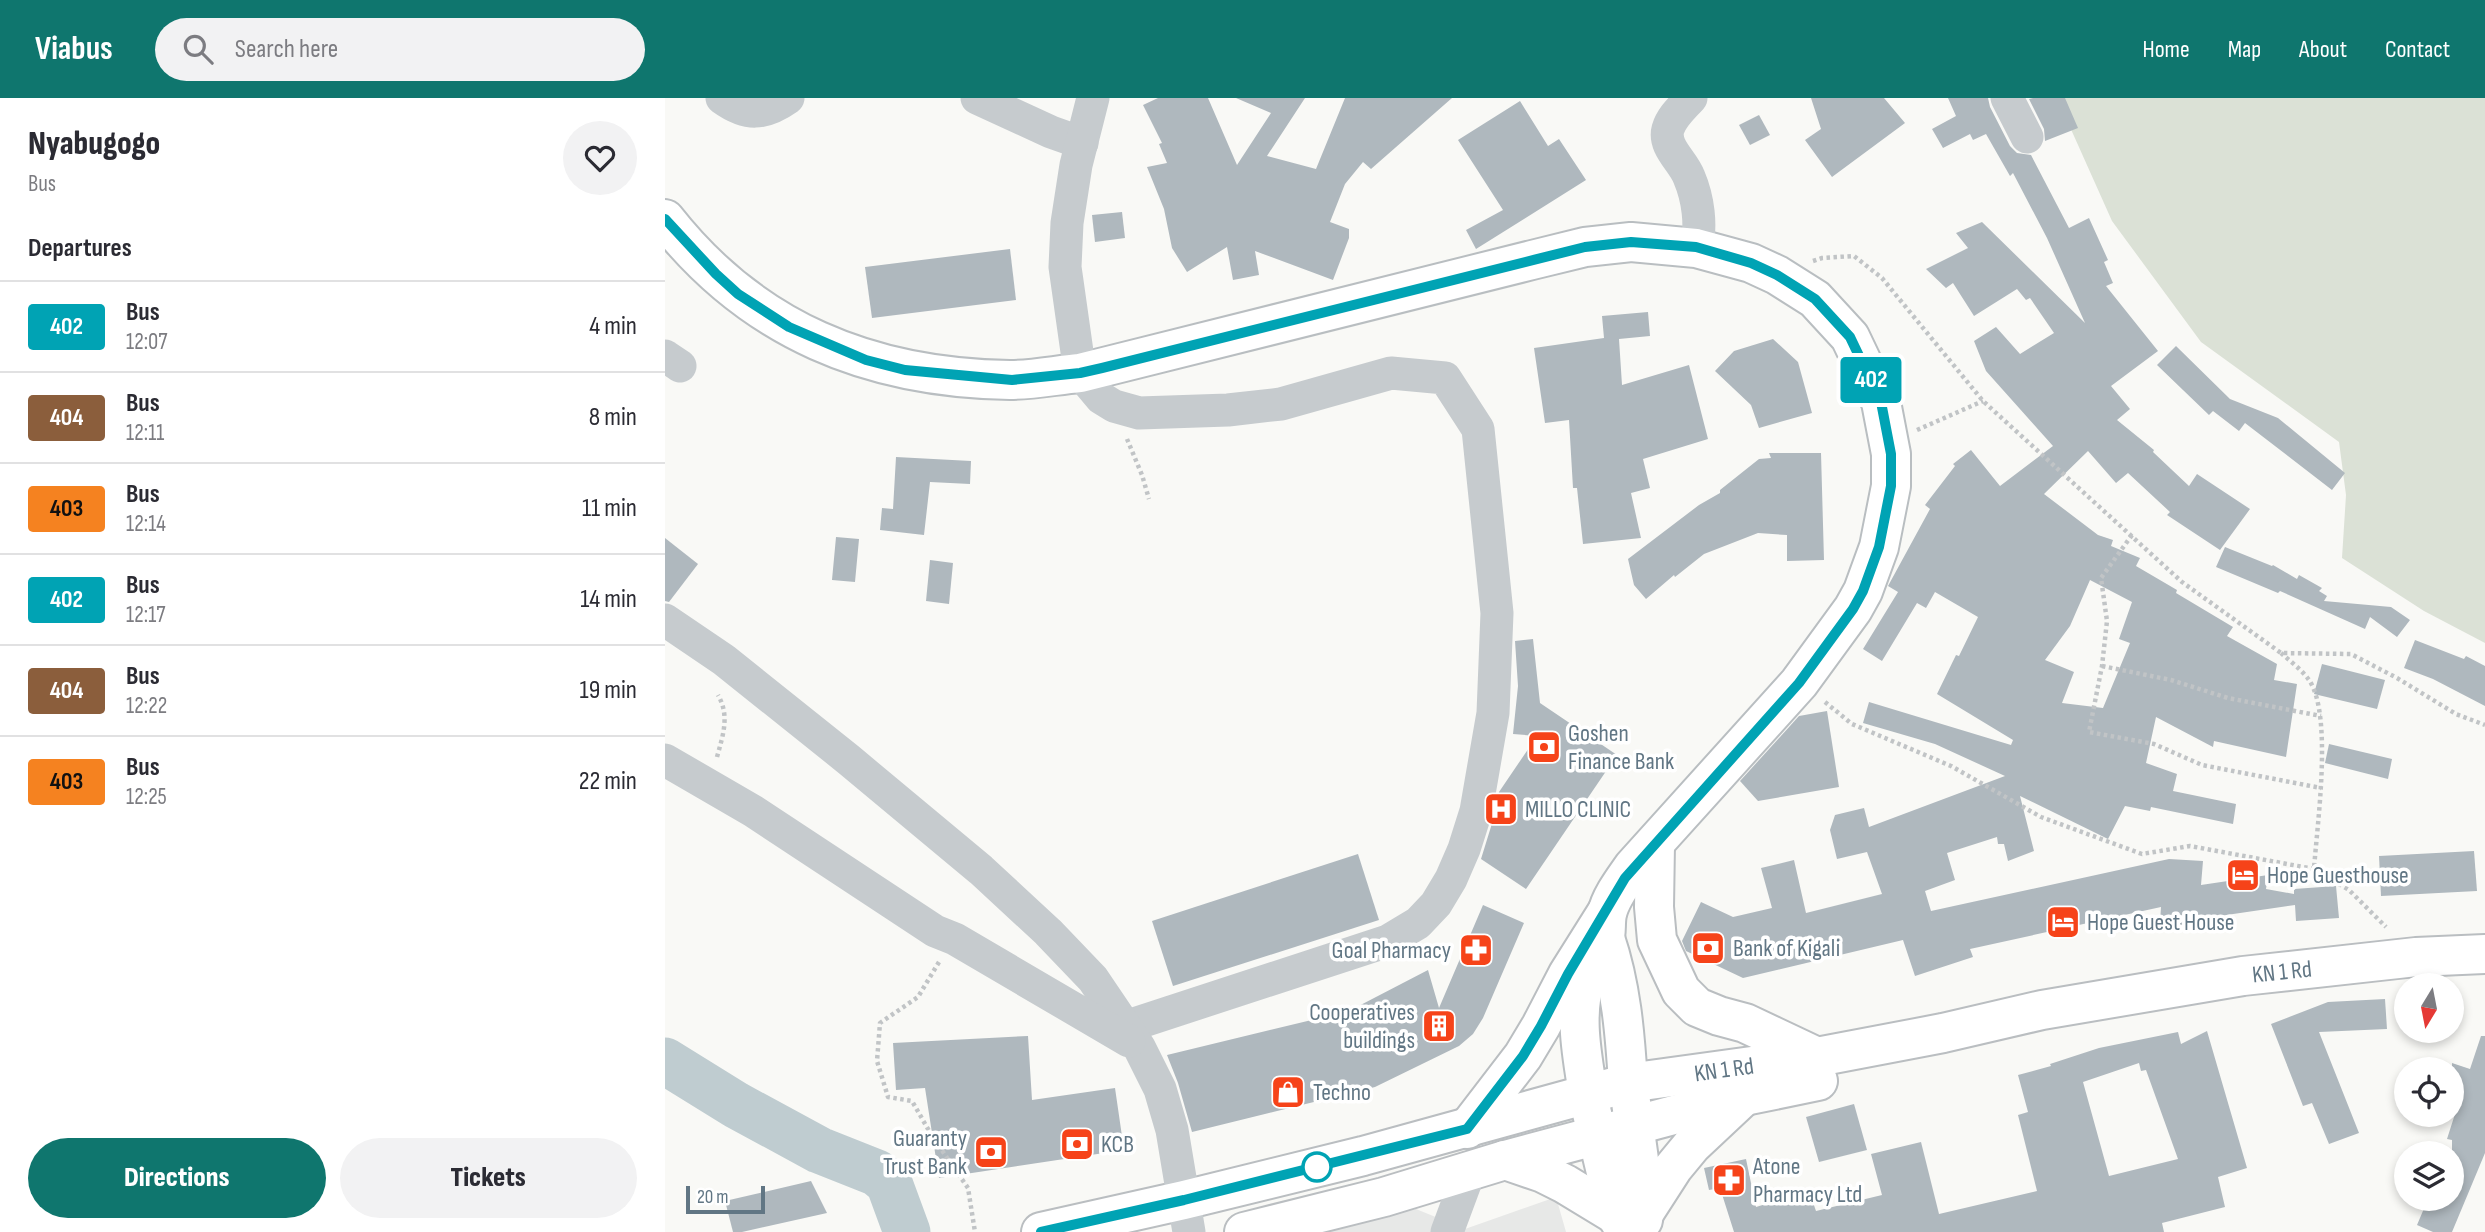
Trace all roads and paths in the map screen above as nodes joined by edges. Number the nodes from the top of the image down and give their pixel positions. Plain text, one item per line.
1 (722, 98) edge
2 (788, 98) edge
3 (978, 98) edge
4 (1093, 98) edge
5 (1691, 98) edge
6 (2007, 98) edge
7 (2027, 137) dead end
8 (1082, 143) junction
9 (665, 219) edge
10 (1696, 247) junction
11 (1777, 275) junction
12 (1080, 373) junction
13 (1983, 401) junction
14 (1114, 406) junction
15 (1891, 454) junction
16 (1149, 499) dead end
17 (2132, 535) junction
18 (665, 620) edge
19 (700, 643) junction
20 (2281, 653) junction
21 (2102, 666) junction
22 (1799, 683) junction
23 (2321, 716) junction
24 (2485, 725) edge
25 (676, 766) edge
26 (2321, 788) junction
27 (1655, 844) junction
28 (2313, 869) junction
29 (1606, 925) junction
30 (955, 939) junction
31 (2485, 954) edge
32 (2411, 964) junction
33 (2485, 969) edge
34 (1132, 1037) junction
35 (1818, 1057) junction
36 (1628, 1083) junction
37 (1588, 1093) junction
38 (1745, 1096) junction
39 (1635, 1126) junction
40 (1467, 1129) junction
41 (1596, 1135) junction
42 (1487, 1165) junction
43 (1187, 1216) edge
44 (1632, 1223) edge
45 (975, 1232) edge
46 (1041, 1232) edge
47 (1244, 1232) edge
48 (1447, 1232) edge

1 - 2 street
3 - 8 street
4 - 8 street
5 - 10 street
6 - 7 street
8 - 12 street
9 - 12 main road
10 - 11 main road
10 - 12 main road
11 - 13 path
11 - 15 main road
12 - 14 street
13 - 15 path
13 - 17 path
14 - 16 path
14 - 34 street
15 - 22 main road
17 - 20 path
17 - 21 path
18 - 19 street
19 - 25 path
19 - 34 street
20 - 23 path
20 - 24 path
21 - 23 path
21 - 26 path
22 - 27 main road
22 - 28 path
23 - 26 path
25 - 30 street
26 - 28 path
27 - 29 main road
27 - 35 main road
28 - 32 path
29 - 36 main road
29 - 37 main road
29 - 40 main road
30 - 34 street
30 - 45 path
31 - 32 main road
32 - 33 main road
32 - 35 main road, KN 1 Rd
32 - 38 main road, KN 1 Rd
34 - 43 street
35 - 36 main road, KN 1 Rd
36 - 37 main road, KN 1 Rd
36 - 39 main road
37 - 40 main road, KN 1 Rd
37 - 41 main road
38 - 39 main road, KN 1 Rd
38 - 44 main road
39 - 41 main road, KN 1 Rd
39 - 44 main road
40 - 43 main road, KN 1 Rd
41 - 42 main road, KN 1 Rd
41 - 44 main road
42 - 44 main road
42 - 47 main road, KN 1 Rd
42 - 48 street
43 - 46 main road, KN 1 Rd

